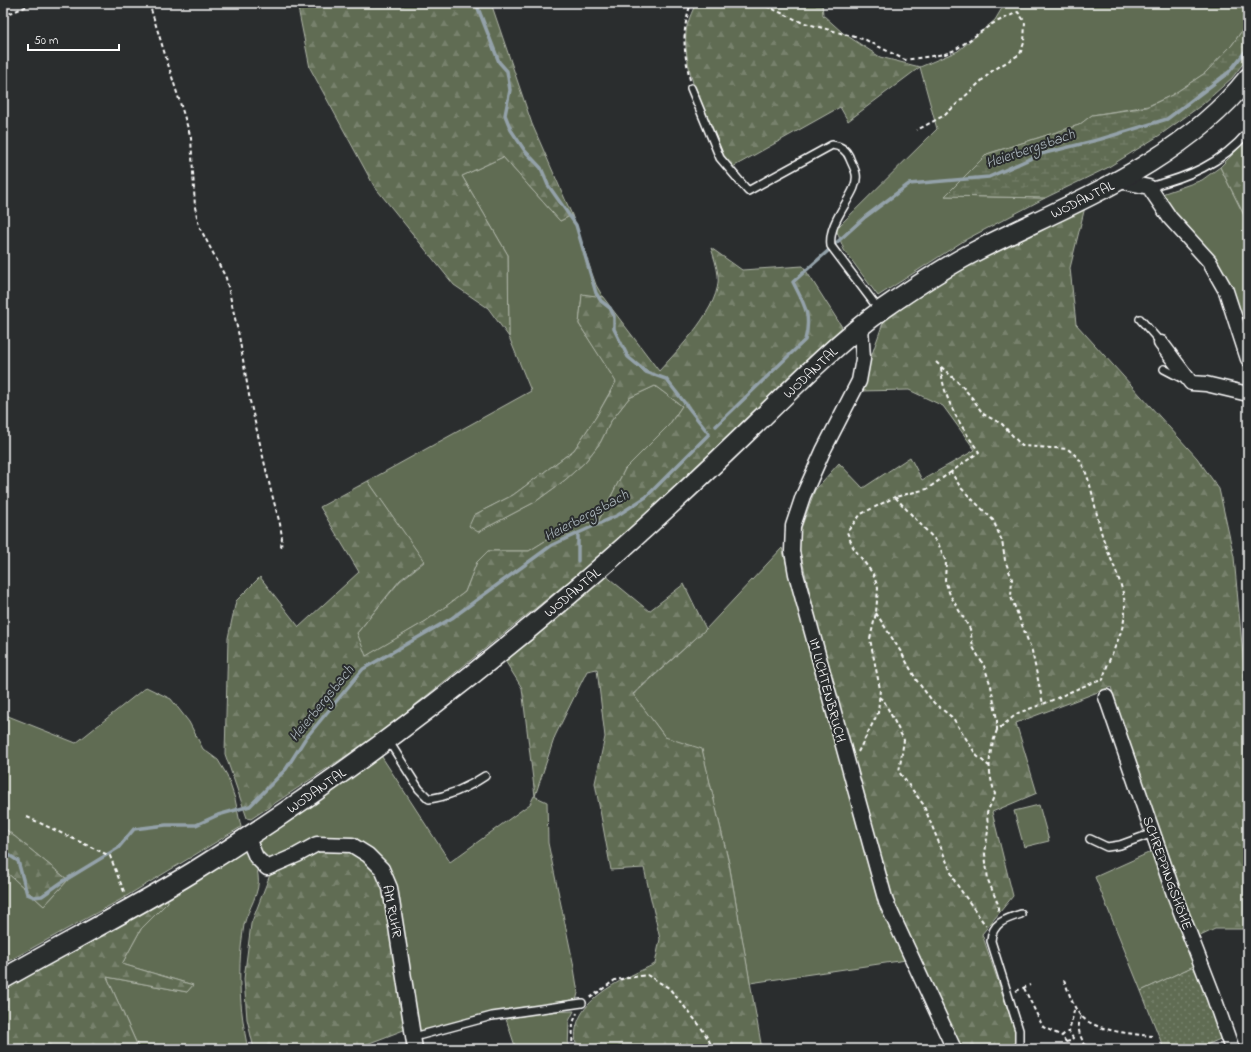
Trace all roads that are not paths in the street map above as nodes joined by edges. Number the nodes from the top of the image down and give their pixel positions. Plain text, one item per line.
1 (1248, 78) edge
2 (691, 88) road end
3 (1248, 132) edge
4 (1119, 181) junction
5 (1149, 188) junction
6 (881, 311) junction
7 (1140, 319) dead end
8 (861, 327) junction
9 (1161, 343) joint
10 (1248, 359) edge
11 (1164, 369) dead end
12 (1191, 384) junction
13 (1248, 394) edge
14 (1106, 697) road end
15 (388, 739) junction
16 (485, 776) dead end
17 (1153, 833) junction
18 (247, 836) junction
19 (1090, 839) dead end
20 (1021, 914) dead end
21 (3, 979) edge
22 (582, 1003) road end
23 (415, 1043) edge
24 (954, 1049) edge
25 (1019, 1049) edge
26 (1232, 1049) edge

1 - 4 main road, WODANTAL
2 - 6 lane
3 - 5 lane
4 - 5 street, WODANTAL
4 - 6 main road, WODANTAL
5 - 10 street
6 - 8 main road, WODANTAL
7 - 9 lane
8 - 15 main road, WODANTAL
8 - 24 street, IM LICHTENBRUCH
9 - 12 street
11 - 12 lane
12 - 13 street
14 - 17 street, SCHREPPINGSHÖHE
15 - 16 lane
15 - 18 main road, WODANTAL
17 - 19 lane
17 - 26 street, SCHREPPINGSHÖHE
18 - 21 main road, WODANTAL
18 - 23 street, AM RUHR
20 - 25 lane
22 - 23 lane

